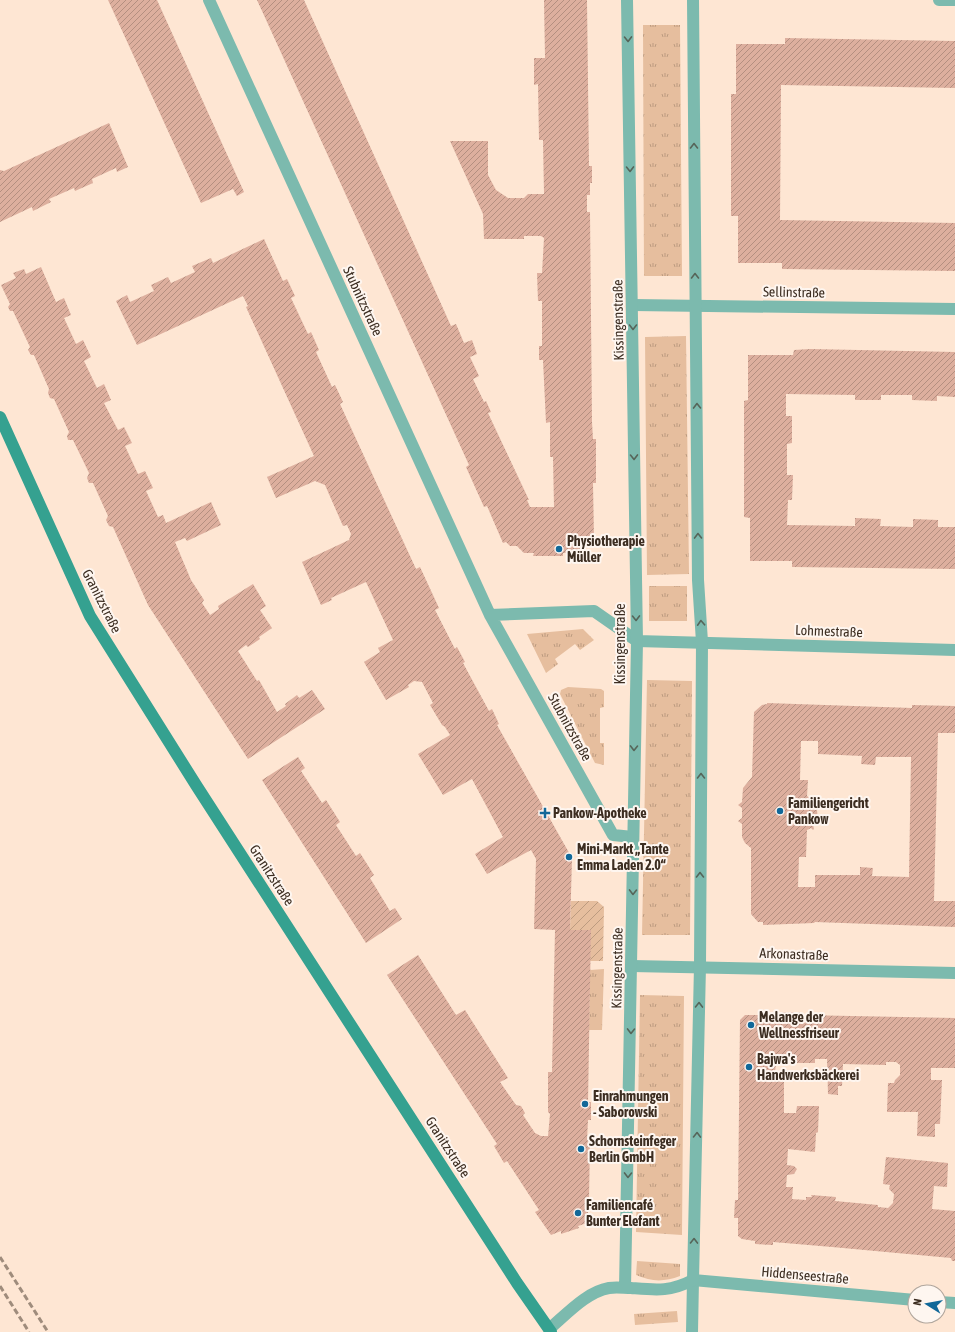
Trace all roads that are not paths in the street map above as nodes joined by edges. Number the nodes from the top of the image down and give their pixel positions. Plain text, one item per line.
1 (209, 0) edge
2 (627, 0) edge
3 (693, 0) edge
4 (939, 0) edge
5 (955, 0) edge
6 (633, 305) junction
7 (696, 305) junction
8 (955, 309) edge
9 (0, 416) edge
10 (490, 615) junction
11 (637, 641) junction
12 (702, 642) junction
13 (955, 650) edge
14 (634, 837) junction
15 (632, 966) junction
16 (700, 966) junction
17 (955, 973) edge
18 (693, 1280) junction
19 (626, 1288) junction
20 (907, 1299) edge
21 (550, 1331) edge
22 (692, 1332) edge

1 - 10 street, Stubnitzstraße
2 -> 6 street, Kissingenstraße
7 -> 3 street
4 - 5 street
6 - 7 street, Sellinstraße
6 -> 11 street, Kissingenstraße
7 - 8 street, Sellinstraße
12 -> 7 street
9 - 21 main road, Granitzstraße
10 - 11 street
10 - 14 street, Stubnitzstraße
11 - 12 street
11 -> 14 street, Kissingenstraße
12 - 13 street, Lohmestraße
16 -> 12 street
14 -> 15 street, Kissingenstraße
15 - 16 street, Arkonastraße
15 -> 19 street, Kissingenstraße
16 - 17 street, Arkonastraße
18 -> 16 street
18 - 19 street
18 - 20 street, Hiddenseestraße
18 - 22 street
19 - 21 street

